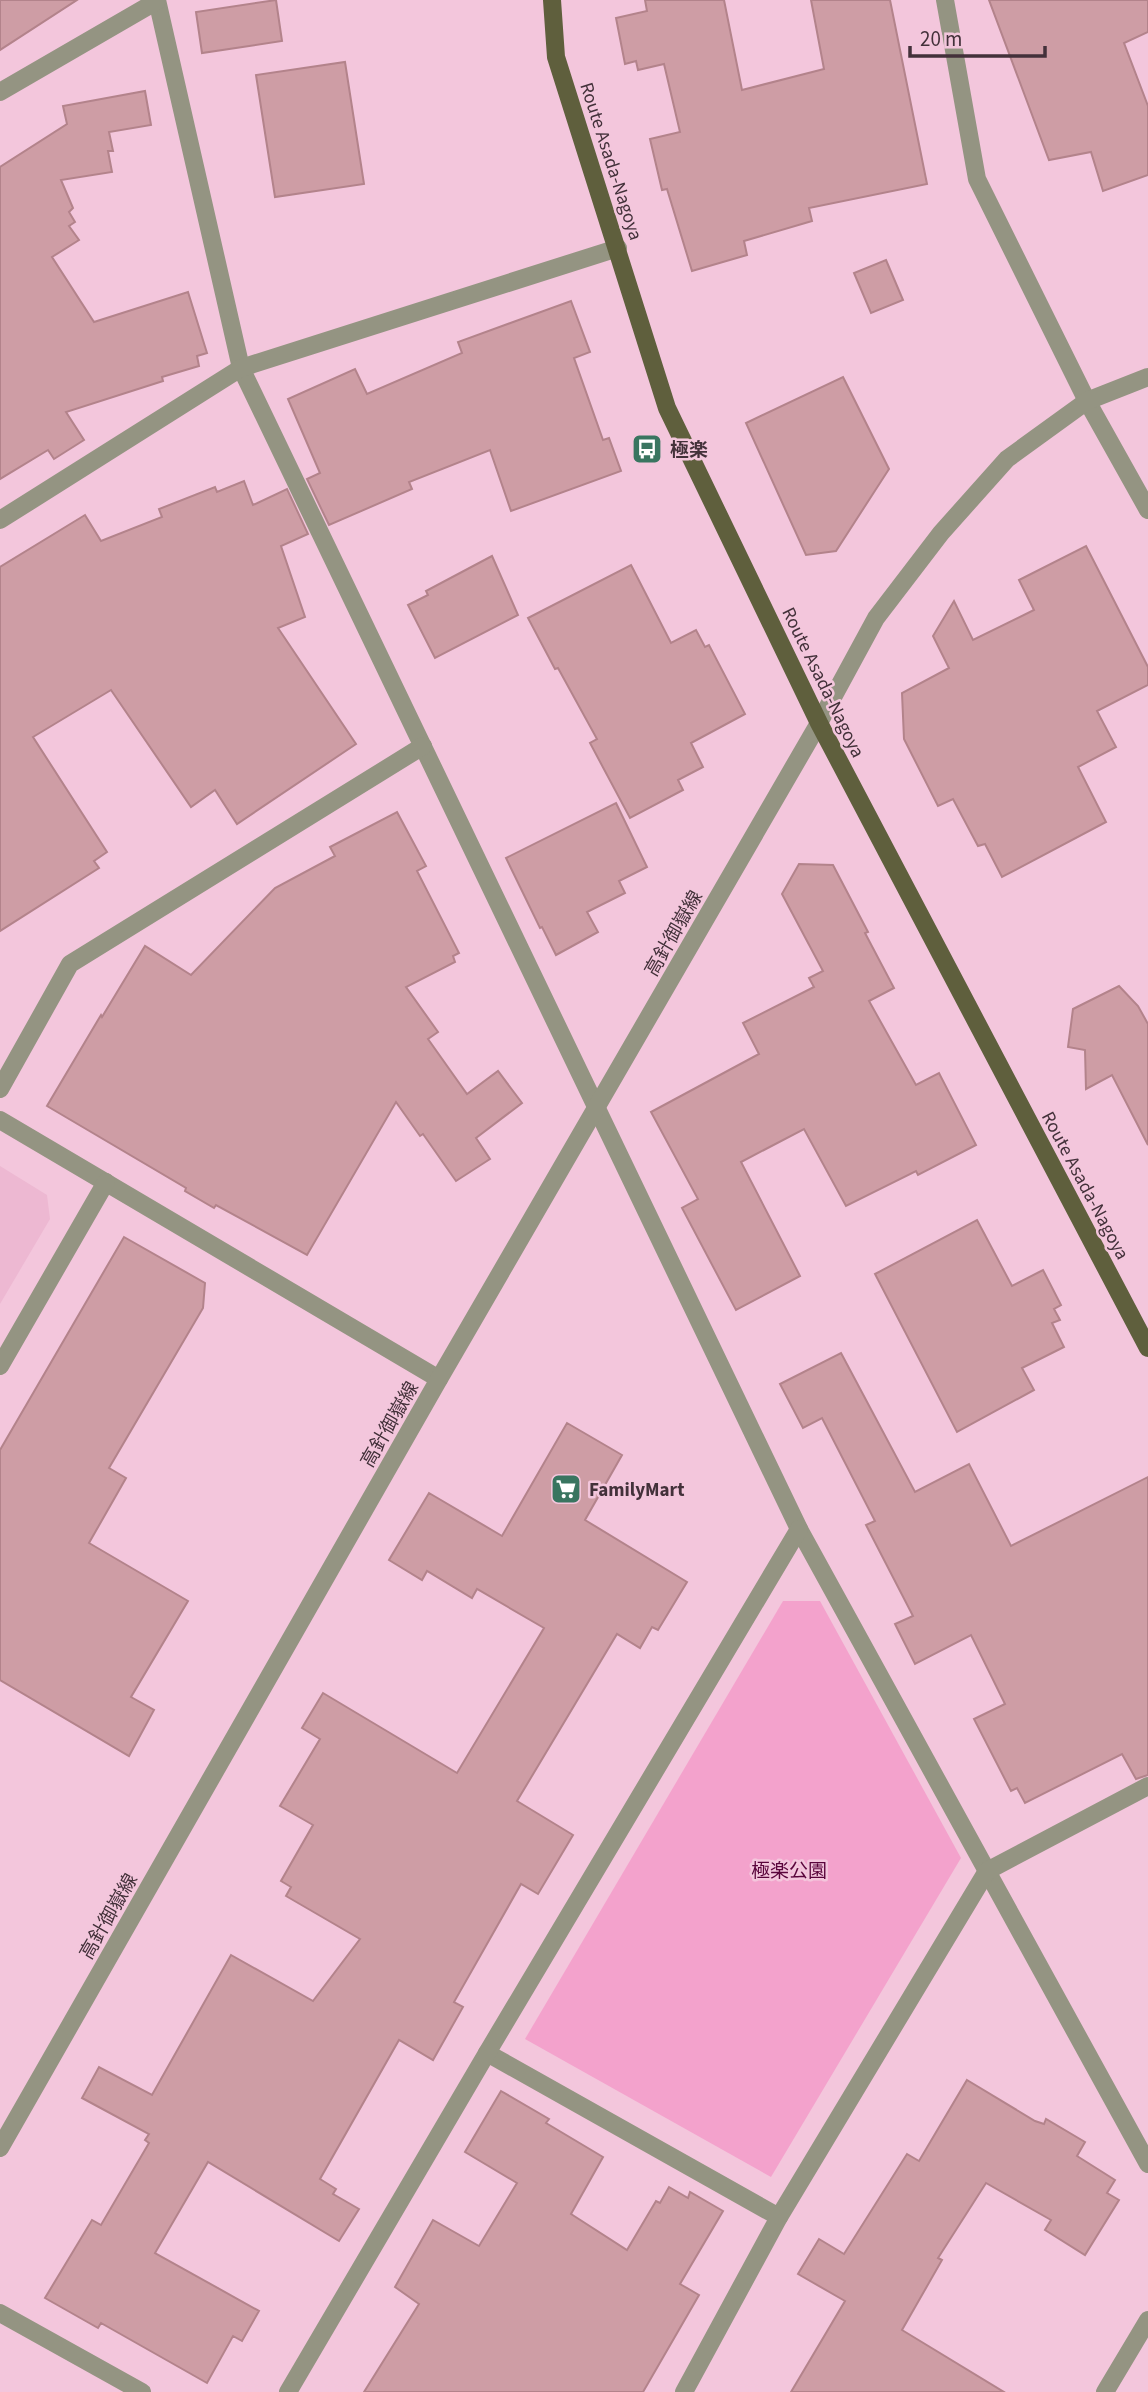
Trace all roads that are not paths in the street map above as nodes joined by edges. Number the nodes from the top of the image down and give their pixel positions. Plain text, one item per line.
1 (157, 0) edge
2 (552, 0) edge
3 (945, 0) edge
4 (0, 92) edge
5 (618, 248) junction
6 (241, 368) junction
7 (1148, 377) edge
8 (1087, 401) junction
9 (1148, 510) edge
10 (0, 520) edge
11 (819, 723) junction
12 (423, 746) junction
13 (0, 1089) edge
14 (596, 1107) junction
15 (0, 1120) edge
16 (106, 1182) junction
17 (1148, 1348) edge
18 (0, 1366) edge
19 (439, 1379) junction
20 (799, 1529) junction
21 (1148, 1786) edge
22 (987, 1871) junction
23 (487, 2053) junction
24 (0, 2148) edge
25 (1148, 2164) edge
26 (779, 2217) junction
27 (0, 2313) edge
28 (1148, 2320) edge
29 (142, 2392) edge
30 (288, 2392) edge
31 (684, 2392) edge
32 (1105, 2392) edge

1 - 4 street
1 - 6 street
2 - 5 main road, Route Asada-Nagoya
3 - 8 street
5 - 6 street
5 - 11 main road, Route Asada-Nagoya
6 - 10 street
6 - 12 street
7 - 8 street, 高針御嶽線
8 - 9 street
8 - 11 street, 高針御嶽線
11 - 14 street, 高針御嶽線
11 - 17 main road, Route Asada-Nagoya
12 - 13 street
12 - 14 street
14 - 19 street, 高針御嶽線
14 - 20 street
15 - 16 street
16 - 18 street
16 - 19 street
19 - 24 street, 高針御嶽線
20 - 22 street
20 - 23 street
21 - 22 street
22 - 25 street
22 - 26 street
23 - 26 street
23 - 30 street
26 - 31 street
27 - 29 street
28 - 32 street

